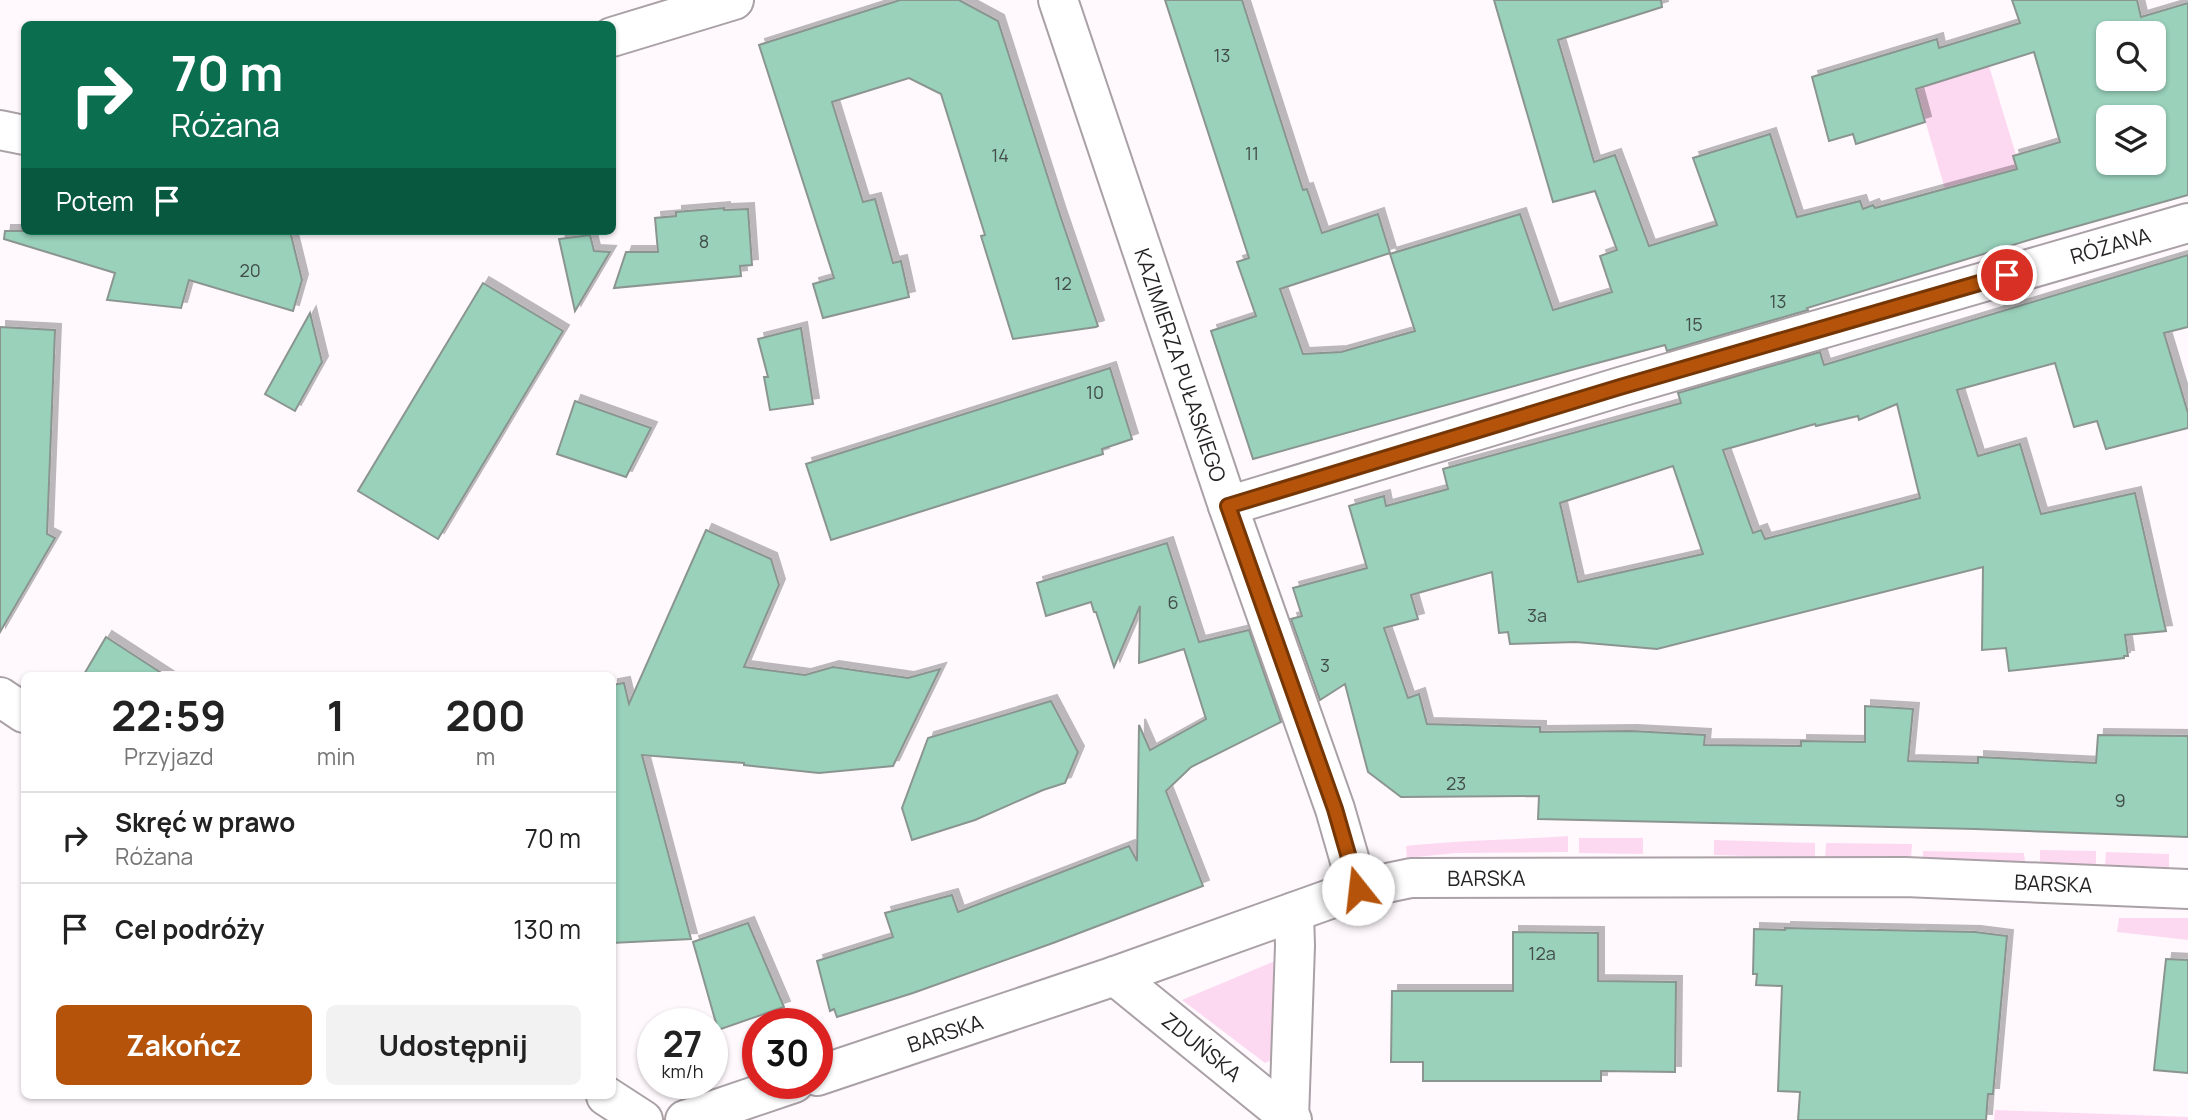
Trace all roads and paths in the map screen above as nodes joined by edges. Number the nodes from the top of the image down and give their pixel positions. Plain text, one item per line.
1 (734, 0) edge
2 (1058, 0) edge
3 (616, 36) edge
4 (0, 130) edge
5 (21, 134) edge
6 (2188, 223) edge
7 (1228, 506) junction
8 (0, 697) edge
9 (21, 711) edge
10 (1358, 889) junction
11 (2188, 889) edge
12 (1294, 912) junction
13 (1115, 976) junction
14 (833, 1071) edge
15 (611, 1099) edge
16 (747, 1099) edge
17 (1291, 1119) edge
18 (643, 1120) edge
19 (685, 1120) edge

1 - 3 street
2 - 7 street, KAZIMIERZA PUŁASKIEGO
4 - 5 street
6 - 7 street, RÓŻANA
7 - 10 street, KAZIMIERZA PUŁASKIEGO
8 - 9 street
10 - 11 street, BARSKA
10 - 12 street, BARSKA
12 - 13 street, BARSKA
12 - 17 street, ZDUŃSKA
13 - 14 street, BARSKA
13 - 17 street, ZDUŃSKA
15 - 18 street
16 - 19 street

